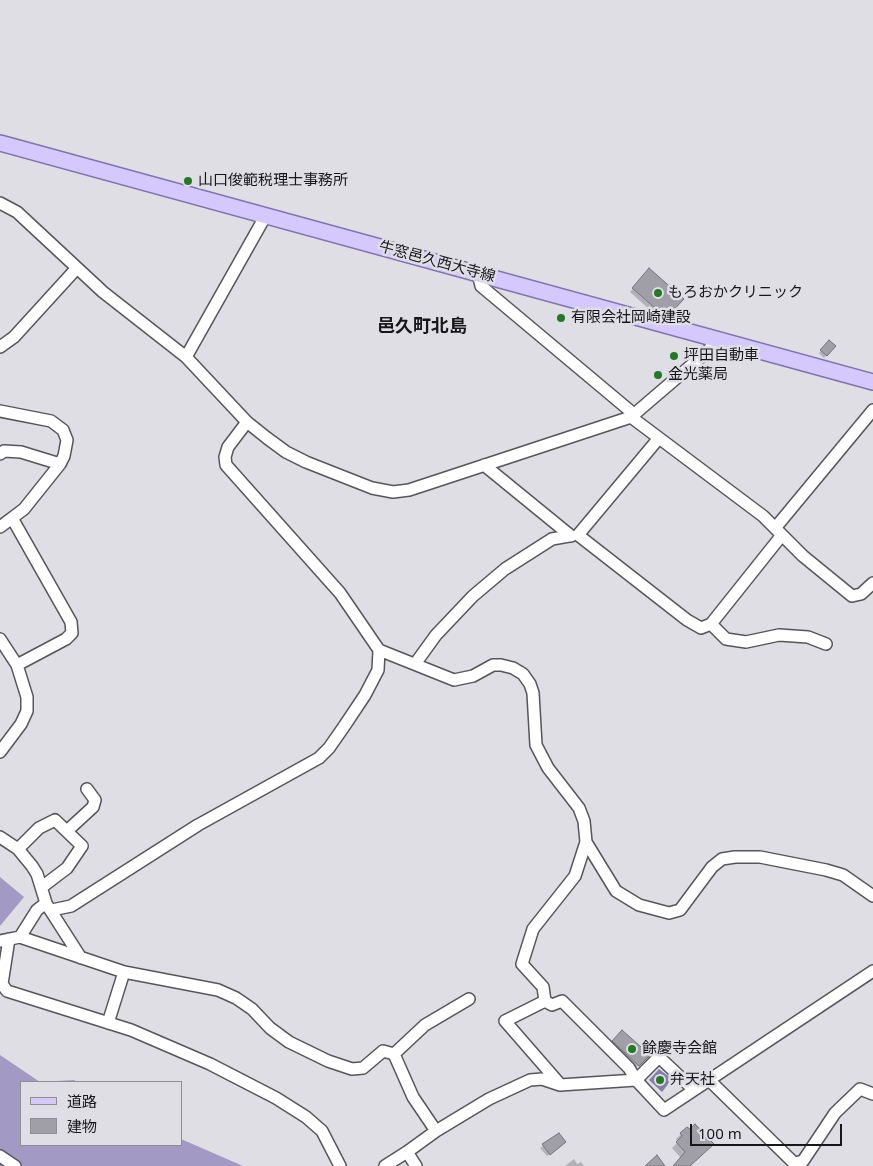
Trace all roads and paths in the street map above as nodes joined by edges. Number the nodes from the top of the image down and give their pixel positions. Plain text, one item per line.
1 (0, 143) edge
2 (0, 203) edge
3 (266, 215) junction
4 (76, 269) junction
5 (478, 273) junction
6 (717, 338) junction
7 (0, 347) edge
8 (186, 357) junction
9 (873, 382) edge
10 (873, 410) edge
11 (0, 411) edge
12 (633, 416) junction
13 (247, 422) junction
14 (659, 438) junction
15 (0, 454) edge
16 (60, 464) junction
17 (484, 465) junction
18 (12, 518) junction
19 (0, 528) edge
20 (779, 531) junction
21 (574, 536) junction
22 (873, 583) edge
23 (711, 624) junction
24 (0, 639) edge
25 (826, 644) dead end
26 (379, 650) junction
27 (415, 664) junction
28 (17, 665) junction
29 (0, 752) edge
30 (87, 788) dead end
31 (68, 830) junction
32 (0, 837) edge
33 (586, 842) junction
34 (18, 849) junction
35 (42, 887) junction
36 (873, 896) edge
37 (49, 907) junction
38 (10, 939) edge
39 (82, 958) junction
40 (124, 972) junction
41 (873, 972) edge
42 (469, 999) dead end
43 (545, 1001) junction
44 (108, 1023) junction
45 (394, 1054) junction
46 (636, 1080) junction
47 (709, 1080) junction
48 (560, 1085) junction
49 (694, 1090) junction
50 (873, 1094) edge
51 (436, 1131) junction
52 (407, 1152) junction
53 (0, 1156) edge
54 (15, 1166) edge
55 (340, 1166) edge
56 (385, 1166) edge
57 (416, 1166) edge

1 - 3 main road, 牛窓邑久西大寺線
2 - 4 street
3 - 5 main road, 牛窓邑久西大寺線
3 - 8 street
4 - 7 street
4 - 8 street
5 - 6 main road, 牛窓邑久西大寺線
5 - 12 street
6 - 9 main road, 牛窓邑久西大寺線
6 - 12 street
8 - 13 street
10 - 20 street
11 - 16 street
12 - 14 street
12 - 17 street
13 - 17 street
13 - 26 street
14 - 20 street
14 - 21 street
15 - 16 street
16 - 18 street
17 - 21 street
18 - 19 street
18 - 28 street
20 - 22 street
20 - 23 street
21 - 23 street
21 - 27 street
23 - 25 street
24 - 28 street
26 - 27 street
26 - 37 street
27 - 33 street
28 - 29 street
30 - 31 street
31 - 34 street
31 - 35 street
32 - 34 street
33 - 36 street
33 - 43 street
34 - 35 street
35 - 37 street
37 - 38 street
37 - 39 street
38 - 39 street
38 - 44 street
39 - 40 street
40 - 44 street
40 - 45 street
41 - 47 street
42 - 45 street
43 - 46 street
43 - 48 street
44 - 55 street
45 - 51 street
46 - 48 street
46 - 49 street
46 - 49 street
47 - 49 street
47 - 50 street
48 - 51 street
51 - 52 street
52 - 56 street
52 - 57 street
53 - 54 street

